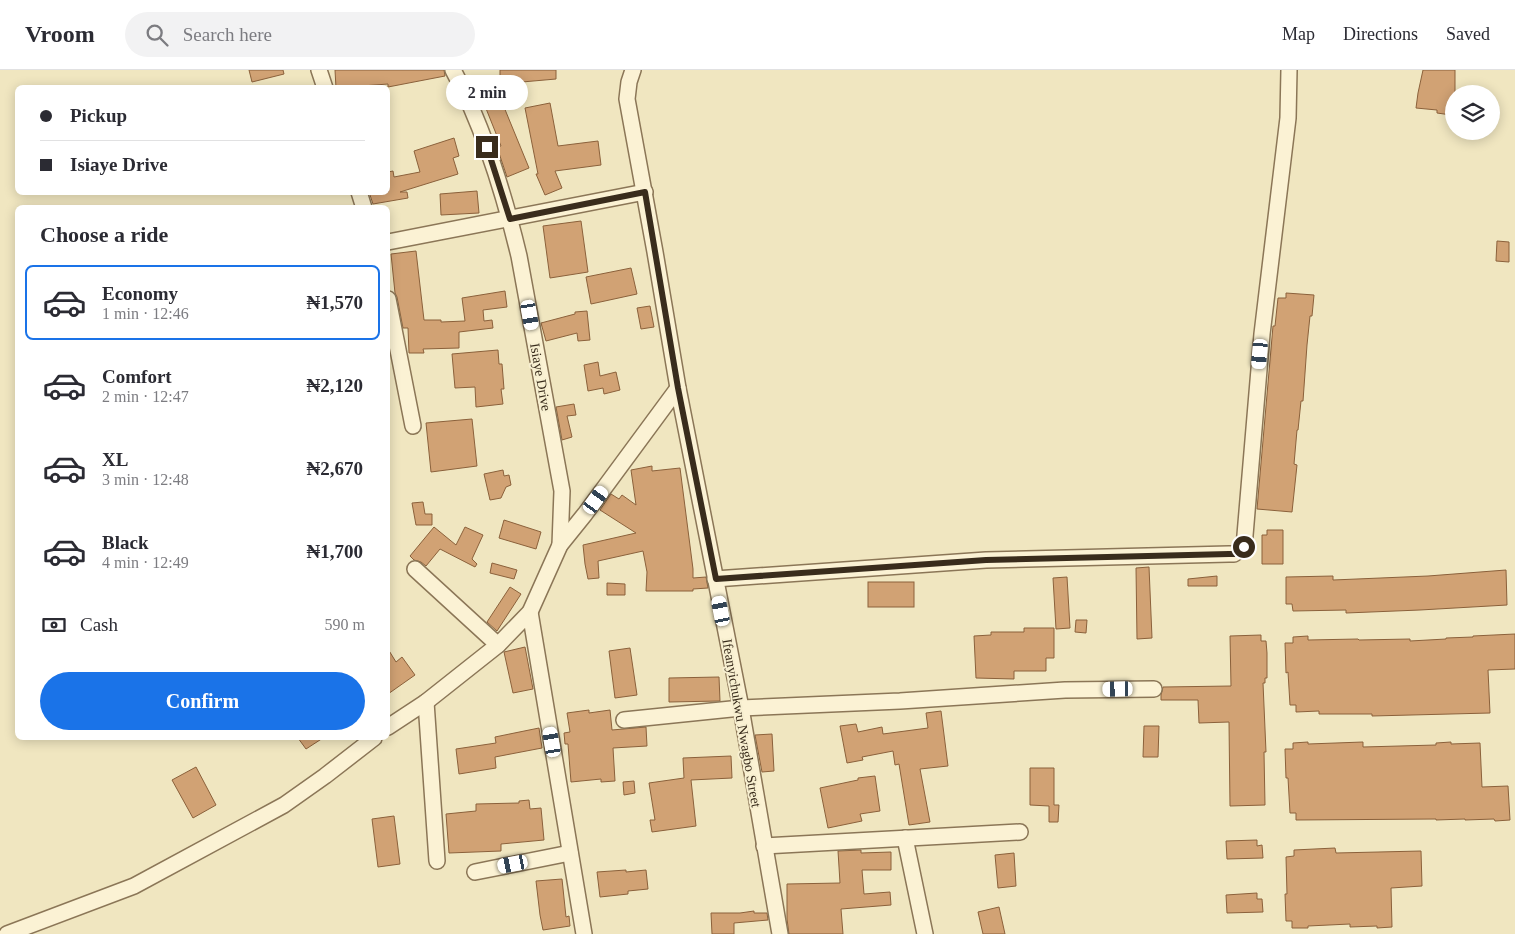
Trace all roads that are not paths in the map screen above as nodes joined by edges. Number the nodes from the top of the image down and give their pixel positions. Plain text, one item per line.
1 (319, 70) edge
2 (453, 70) edge
3 (633, 70) edge
4 (1290, 70) edge
5 (324, 85) edge
6 (645, 192) junction
7 (510, 219) junction
8 (390, 242) edge
9 (390, 309) edge
10 (678, 388) junction
11 (413, 426) dead end
12 (560, 545) junction
13 (416, 569) dead end
14 (716, 579) junction
15 (530, 612) junction
16 (498, 645) junction
17 (1154, 689) dead end
18 (426, 702) junction
19 (741, 708) junction
20 (624, 720) dead end
21 (390, 726) edge
22 (371, 740) edge
23 (1020, 832) dead end
24 (906, 838) junction
25 (764, 846) junction
26 (570, 853) junction
27 (436, 861) dead end
28 (475, 872) dead end
29 (7, 934) edge
30 (584, 934) edge
31 (780, 934) edge
32 (925, 934) edge

1 - 5 street
2 - 7 street, Isiaye Drive
3 - 6 street, Ifeanyichukwu Nwagbo Street
4 - 14 street
6 - 7 street
6 - 10 street, Ifeanyichukwu Nwagbo Street
7 - 8 street
7 - 12 street, Isiaye Drive
9 - 11 street
10 - 12 street
10 - 14 street, Ifeanyichukwu Nwagbo Street
12 - 15 street
13 - 16 street
14 - 19 street, Ifeanyichukwu Nwagbo Street
15 - 16 street
15 - 26 street
16 - 18 street
17 - 19 street
18 - 21 street
18 - 27 street
19 - 20 street
19 - 25 street, Ifeanyichukwu Nwagbo Street
22 - 29 street
23 - 24 street
24 - 25 street
24 - 32 street
25 - 31 street, Ifeanyichukwu Nwagbo Street
26 - 28 street
26 - 30 street

